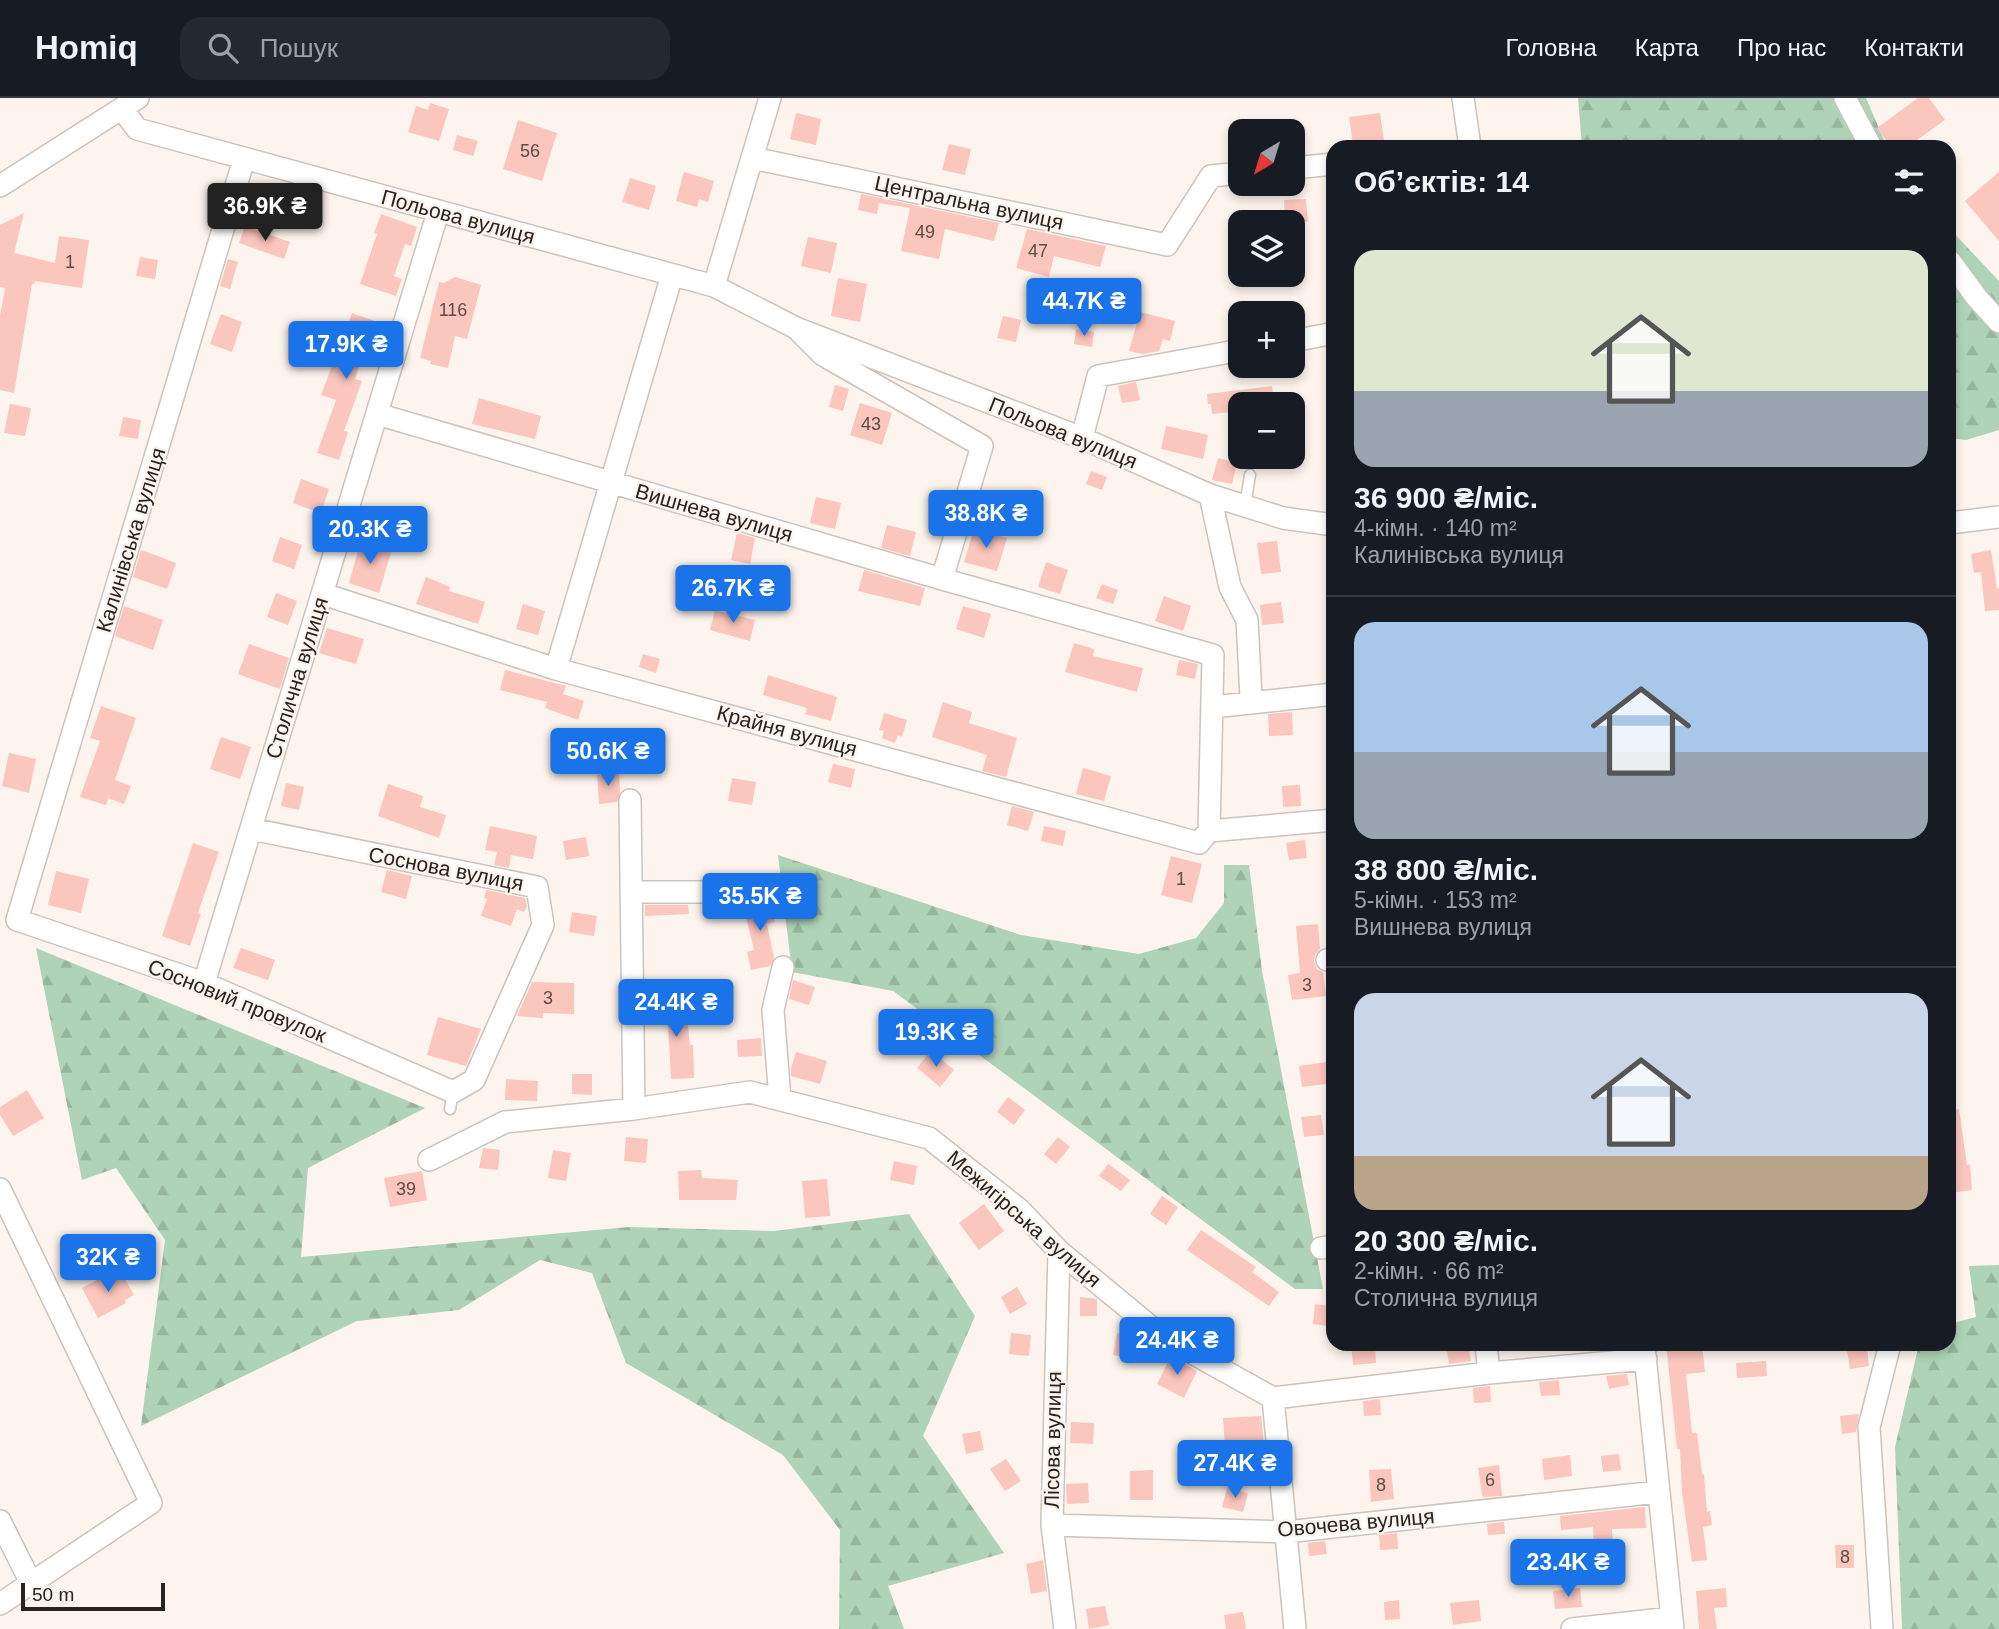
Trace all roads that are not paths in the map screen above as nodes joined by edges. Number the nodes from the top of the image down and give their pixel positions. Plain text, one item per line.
1 (770, 98) edge
2 (1463, 98) edge
3 (1845, 98) edge
4 (130, 104) edge
5 (1470, 140) edge
6 (1867, 140) edge
7 (752, 158) junction
8 (244, 159) junction
9 (1326, 165) edge
10 (1306, 167) edge
11 (1228, 174) edge
12 (0, 186) edge
13 (438, 212) junction
14 (1956, 269) edge
15 (672, 275) junction
16 (714, 286) junction
17 (1999, 322) edge
18 (796, 328) junction
19 (1326, 335) edge
20 (1305, 339) edge
21 (1228, 352) edge
22 (377, 414) junction
23 (1082, 438) junction
24 (1250, 475) dead end
25 (612, 483) junction
26 (1210, 495) junction
27 (1245, 506) junction
28 (1999, 517) edge
29 (1956, 522) edge
30 (1326, 524) edge
31 (942, 579) junction
32 (323, 594) junction
33 (556, 668) junction
34 (1326, 695) edge
35 (1251, 697) dead end
36 (1213, 707) junction
37 (630, 800) dead end
38 (1326, 821) edge
39 (251, 829) junction
40 (1209, 831) junction
41 (631, 892) junction
42 (741, 892) dead end
43 (17, 920) joint
44 (783, 967) dead end
45 (204, 983) junction
46 (780, 1100) junction
47 (452, 1101) joint
48 (634, 1109) junction
49 (429, 1160) dead end
50 (0, 1189) edge
51 (1059, 1251) junction
52 (1487, 1351) edge
53 (1645, 1351) edge
54 (1888, 1351) edge
55 (1489, 1373) junction
56 (1273, 1398) junction
57 (1658, 1492) junction
58 (0, 1521) edge
59 (1052, 1525) junction
60 (1286, 1532) junction
61 (31, 1583) junction
62 (0, 1604) edge
63 (1672, 1623) edge
64 (1065, 1629) edge
65 (1295, 1629) edge
66 (1572, 1629) edge
67 (1882, 1629) edge

1 - 7 street
2 - 5 street
3 - 6 street
4 - 8 street, Польова вулиця
4 - 12 street
7 - 11 street, Центральна вулиця
7 - 16 street
8 - 13 street, Польова вулиця
8 - 43 street, Калинівська вулиця
9 - 10 street
13 - 15 street, Польова вулиця
13 - 22 street, Столична вулиця
14 - 17 street
15 - 16 street, Польова вулиця
15 - 25 street
16 - 18 street, Польова вулиця
18 - 23 street, Польова вулиця
18 - 31 street, Польова вулиця
19 - 20 street
21 - 23 street
22 - 25 street, Вишнева вулиця
22 - 32 street, Столична вулиця
23 - 26 street, Польова вулиця
24 - 27 lane
25 - 31 street, Вишнева вулиця
25 - 33 street
26 - 27 street, Польова вулиця
26 - 35 street
27 - 30 street, Польова вулиця
28 - 29 street
31 - 36 street, Вишнева вулиця
32 - 33 street, Крайня вулиця
32 - 39 street, Столична вулиця
33 - 40 street, Крайня вулиця
34 - 36 street
36 - 40 street
37 - 41 street
38 - 40 street
39 - 45 street, Столична вулиця
39 - 47 street, Соснова вулиця
41 - 42 street
41 - 48 street
43 - 45 street, Сосновий провулок
44 - 46 street
45 - 47 street, Сосновий провулок
46 - 48 street, Межигірська вулиця
46 - 51 street, Межигірська вулиця
48 - 49 street, Межигірська вулиця
50 - 61 street
51 - 56 street, Межигірська вулиця
51 - 59 street, Лісова вулиця
52 - 55 street
53 - 55 street
53 - 57 street
54 - 67 street
55 - 56 street
56 - 60 street
57 - 60 street, Овочева вулиця
57 - 63 street
58 - 61 street
59 - 60 street, Овочева вулиця
59 - 64 street, Лісова вулиця
60 - 65 street
61 - 62 street
63 - 66 street

